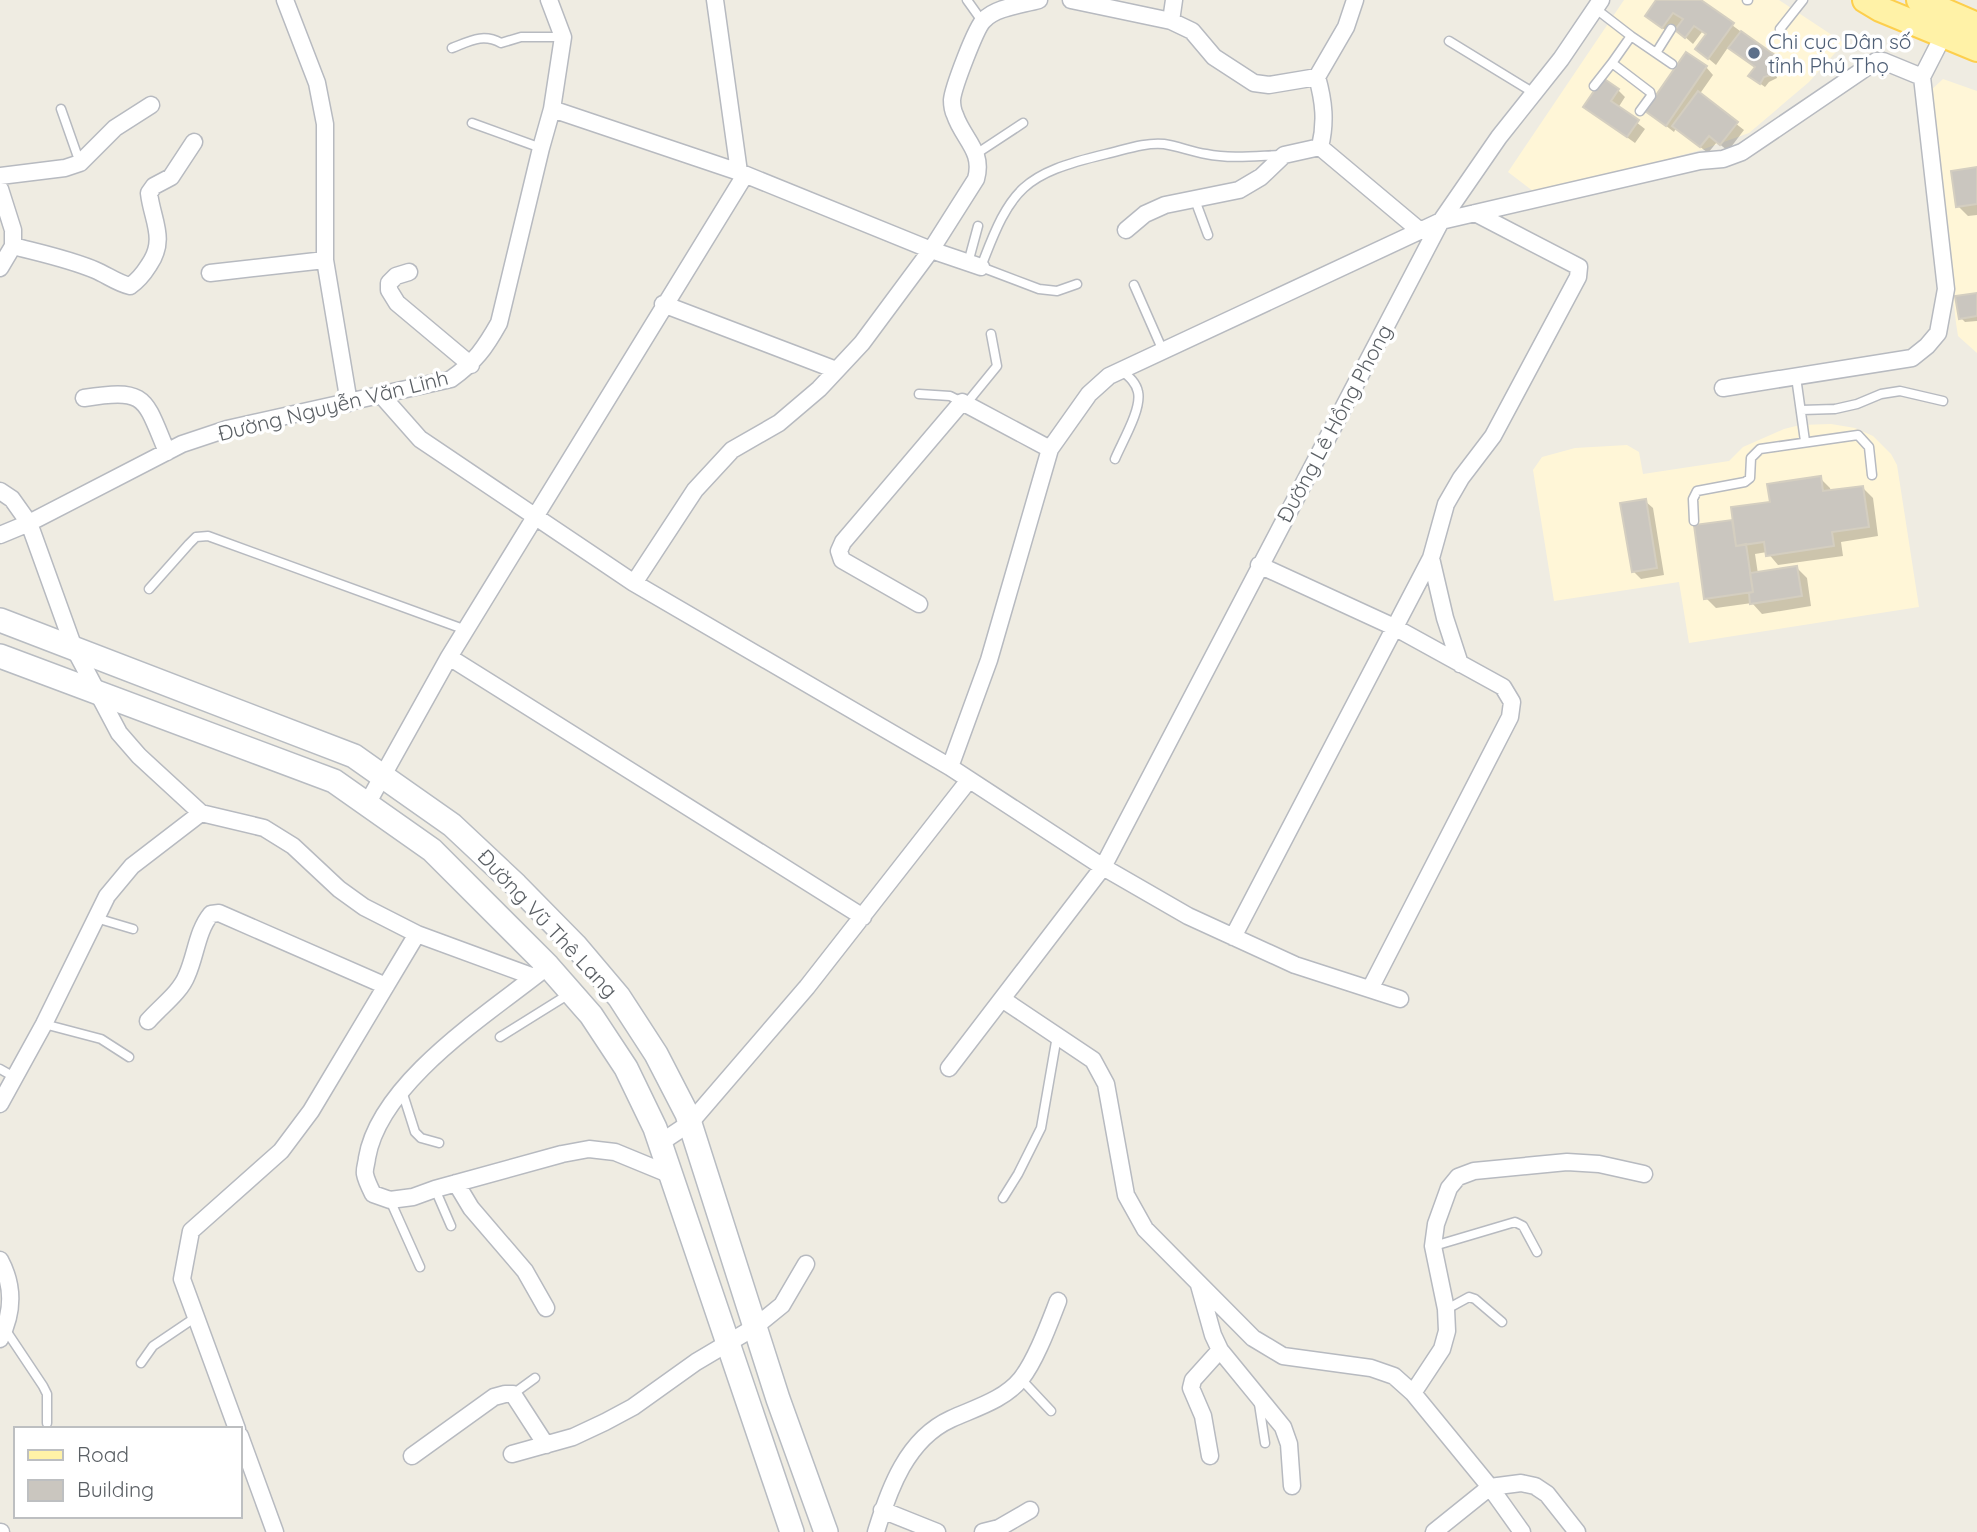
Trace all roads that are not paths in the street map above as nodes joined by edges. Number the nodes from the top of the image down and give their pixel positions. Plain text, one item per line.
1 (549, 0) edge
2 (715, 0) edge
3 (967, 0) edge
4 (1039, 0) edge
5 (1071, 0) edge
6 (1174, 0) edge
7 (1355, 0) edge
8 (1803, 0) edge
9 (1865, 0) edge
10 (1919, 0) edge
11 (288, 1) edge
12 (1113, 4) edge
13 (1599, 4) edge
14 (982, 21) junction
15 (1171, 21) junction
16 (1977, 25) edge
17 (1671, 29) dead end
18 (1780, 29) dead end
19 (1631, 36) junction
20 (1943, 36) junction
21 (563, 37) junction
22 (1449, 41) dead end
23 (452, 48) dead end
24 (1977, 49) edge
25 (1656, 53) junction
26 (1612, 63) junction
27 (1672, 64) dead end
28 (1317, 77) junction
29 (1922, 77) junction
30 (1594, 86) dead end
31 (1534, 93) junction
32 (151, 105) dead end
33 (61, 108) dead end
34 (552, 109) junction
35 (1640, 111) dead end
36 (472, 123) dead end
37 (1023, 123) dead end
38 (194, 142) dead end
39 (1320, 147) junction
40 (541, 148) junction
41 (976, 154) junction
42 (1284, 155) junction
43 (80, 163) junction
44 (742, 173) junction
45 (0, 176) edge
46 (0, 190) edge
47 (1195, 200) junction
48 (1475, 213) junction
49 (1441, 221) junction
50 (978, 226) dead end
51 (1126, 230) dead end
52 (1419, 230) junction
53 (1209, 235) dead end
54 (13, 246) junction
55 (931, 250) junction
56 (325, 260) junction
57 (974, 265) junction
58 (0, 268) edge
59 (210, 272) dead end
60 (409, 272) dead end
61 (1077, 284) dead end
62 (1134, 285) dead end
63 (663, 304) junction
64 (991, 334) dead end
65 (1163, 351) junction
66 (471, 365) junction
67 (836, 370) junction
68 (1121, 370) junction
69 (1796, 377) junction
70 (1723, 388) dead end
71 (919, 394) dead end
72 (382, 396) junction
73 (84, 398) dead end
74 (1943, 401) dead end
75 (349, 403) junction
76 (964, 403) junction
77 (1801, 410) junction
78 (1805, 441) junction
79 (1050, 449) junction
80 (167, 452) junction
81 (1115, 459) dead end
82 (1872, 475) dead end
83 (0, 491) edge
84 (535, 516) junction
85 (1693, 521) dead end
86 (29, 523) junction
87 (0, 535) edge
88 (1431, 558) junction
89 (1259, 565) junction
90 (634, 583) junction
91 (149, 589) dead end
92 (919, 604) dead end
93 (0, 621) edge
94 (1394, 627) junction
95 (466, 630) junction
96 (74, 648) junction
97 (0, 656) edge
98 (449, 657) junction
99 (1461, 664) junction
100 (97, 692) junction
101 (950, 766) junction
102 (384, 776) junction
103 (969, 779) junction
104 (367, 804) junction
105 (201, 813) junction
106 (1103, 867) junction
107 (863, 917) junction
108 (96, 918) junction
109 (134, 929) dead end
110 (417, 934) junction
111 (1233, 937) junction
112 (541, 971) junction
113 (386, 986) junction
114 (1370, 989) junction
115 (572, 993) junction
116 (1002, 999) junction
117 (1400, 999) dead end
118 (148, 1021) dead end
119 (44, 1024) junction
120 (1057, 1036) junction
121 (500, 1037) dead end
122 (130, 1057) dead end
123 (949, 1068) dead end
124 (0, 1069) edge
125 (16, 1078) junction
126 (402, 1091) junction
127 (0, 1104) edge
128 (690, 1123) junction
129 (439, 1143) dead end
130 (660, 1143) junction
131 (1644, 1174) dead end
132 (671, 1175) junction
133 (456, 1183) junction
134 (435, 1189) junction
135 (1003, 1198) dead end
136 (390, 1200) junction
137 (452, 1226) dead end
138 (1433, 1246) junction
139 (1537, 1252) dead end
140 (0, 1260) edge
141 (806, 1264) dead end
142 (421, 1267) dead end
143 (1199, 1283) junction
144 (1058, 1301) dead end
145 (546, 1308) dead end
146 (1446, 1309) junction
147 (196, 1317) junction
148 (1502, 1322) dead end
149 (755, 1327) junction
150 (3, 1334) edge
151 (727, 1344) junction
152 (1220, 1350) junction
153 (141, 1363) dead end
154 (535, 1378) dead end
155 (1021, 1379) junction
156 (1413, 1393) junction
157 (513, 1394) junction
158 (1257, 1394) junction
159 (1051, 1411) dead end
160 (47, 1423) dead end
161 (236, 1427) edge
162 (242, 1441) edge
163 (1265, 1443) dead end
164 (546, 1445) junction
165 (512, 1454) dead end
166 (412, 1456) dead end
167 (1210, 1456) dead end
168 (809, 1486) junction
169 (1292, 1486) dead end
170 (1490, 1487) junction
171 (779, 1495) junction
172 (883, 1510) junction
173 (1030, 1510) dead end
174 (275, 1532) edge
175 (792, 1532) edge
176 (826, 1532) edge
177 (876, 1532) edge
178 (937, 1532) edge
179 (983, 1532) edge
180 (1434, 1532) edge
181 (1522, 1532) edge
182 (1577, 1532) edge

1 - 21 street, Đường Nguyễn Văn Linh
2 - 44 street
3 - 14 lane
4 - 14 street
5 - 12 street
6 - 15 street
7 - 28 street
8 - 18 lane
9 - 20 main road
10 - 16 main road
11 - 56 street
12 - 15 street
13 - 19 lane
13 - 31 street, Đường Lê Hồng Phong
14 - 41 street
15 - 28 street
17 - 25 lane
19 - 25 lane
19 - 26 lane
20 - 24 main road
20 - 29 street
21 - 23 lane
21 - 34 street, Đường Nguyễn Văn Linh
22 - 31 lane
25 - 27 lane
26 - 30 lane
26 - 35 lane
28 - 39 street
29 - 48 street
29 - 69 street
31 - 49 street, Đường Lê Hồng Phong
32 - 43 street
33 - 43 lane
34 - 40 street, Đường Nguyễn Văn Linh
34 - 44 street
36 - 40 lane
37 - 41 lane
38 - 54 street
39 - 42 street
39 - 52 street
40 - 66 street, Đường Nguyễn Văn Linh
41 - 55 street
42 - 47 street
42 - 57 lane
43 - 45 street
44 - 55 street
44 - 63 street
46 - 54 street
47 - 51 street
47 - 53 lane
48 - 49 street
48 - 88 street
49 - 52 street
49 - 89 street, Đường Lê Hồng Phong
50 - 57 lane
52 - 65 street
54 - 58 street
55 - 57 street
55 - 67 street
56 - 59 street
56 - 75 street
57 - 61 lane
60 - 66 street
62 - 65 lane
63 - 67 street
63 - 84 street
64 - 76 lane
65 - 68 street
66 - 72 street, Đường Nguyễn Văn Linh
67 - 90 street
68 - 79 street
68 - 81 lane
69 - 70 street
69 - 77 lane
71 - 76 lane
72 - 75 street, Đường Nguyễn Văn Linh
72 - 84 street
73 - 80 street
74 - 77 lane
75 - 80 street, Đường Nguyễn Văn Linh
76 - 79 street
76 - 92 street
77 - 78 lane
78 - 82 lane
78 - 85 lane
79 - 101 street
80 - 86 street, Đường Nguyễn Văn Linh
83 - 86 street
84 - 90 street
84 - 95 street
86 - 87 street, Đường Nguyễn Văn Linh
86 - 96 street
88 - 94 street
88 - 99 street
89 - 94 street
89 - 106 street, Đường Lê Hồng Phong
90 - 101 street
91 - 95 lane
93 - 96 street, Đường Vũ Thê Lang
94 - 99 street
94 - 111 street
95 - 98 street
96 - 100 street
96 - 102 street, Đường Vũ Thê Lang
97 - 100 street, Đường Vũ Thê Lang
98 - 102 street
98 - 107 street
99 - 114 street
100 - 104 street, Đường Vũ Thê Lang
100 - 105 street
101 - 103 street
102 - 104 street
102 - 128 street, Đường Vũ Thê Lang
103 - 106 street
103 - 107 street
104 - 112 street, Đường Vũ Thê Lang
105 - 108 street
105 - 110 street
106 - 111 street
106 - 116 street, Đường Lê Hồng Phong
107 - 128 street
108 - 109 lane
108 - 119 street
110 - 112 street
110 - 113 street
111 - 114 street
112 - 115 street, Đường Vũ Thê Lang
112 - 126 street
113 - 118 street
113 - 147 street
114 - 117 street
115 - 121 lane
115 - 130 street, Đường Vũ Thê Lang
116 - 120 street
116 - 123 street, Đường Lê Hồng Phong
119 - 122 lane
119 - 125 street
120 - 135 lane
120 - 143 street
124 - 125 lane
125 - 127 street
126 - 129 lane
126 - 136 street
128 - 130 street
128 - 149 street, Đường Vũ Thê Lang
130 - 132 street, Đường Vũ Thê Lang
131 - 138 street
132 - 133 street
132 - 151 street, Đường Vũ Thê Lang
133 - 134 street
133 - 145 street
134 - 136 street
134 - 137 lane
136 - 142 lane
138 - 139 lane
138 - 146 street
140 - 150 street
141 - 149 street
143 - 152 street
143 - 156 street
144 - 155 street
146 - 148 lane
146 - 156 street
147 - 153 lane
147 - 161 street
149 - 151 street
149 - 168 street, Đường Vũ Thê Lang
150 - 160 lane
151 - 164 street
151 - 171 street, Đường Vũ Thê Lang
152 - 158 street
152 - 167 street
154 - 157 lane
155 - 159 lane
155 - 172 street
156 - 170 street
157 - 164 street
157 - 166 street
158 - 163 lane
158 - 169 street
162 - 174 street
164 - 165 street
168 - 171 street
168 - 176 street, Đường Vũ Thê Lang
170 - 180 street
170 - 181 street
170 - 182 street
171 - 175 street, Đường Vũ Thê Lang
172 - 177 street
172 - 178 street
173 - 179 street

